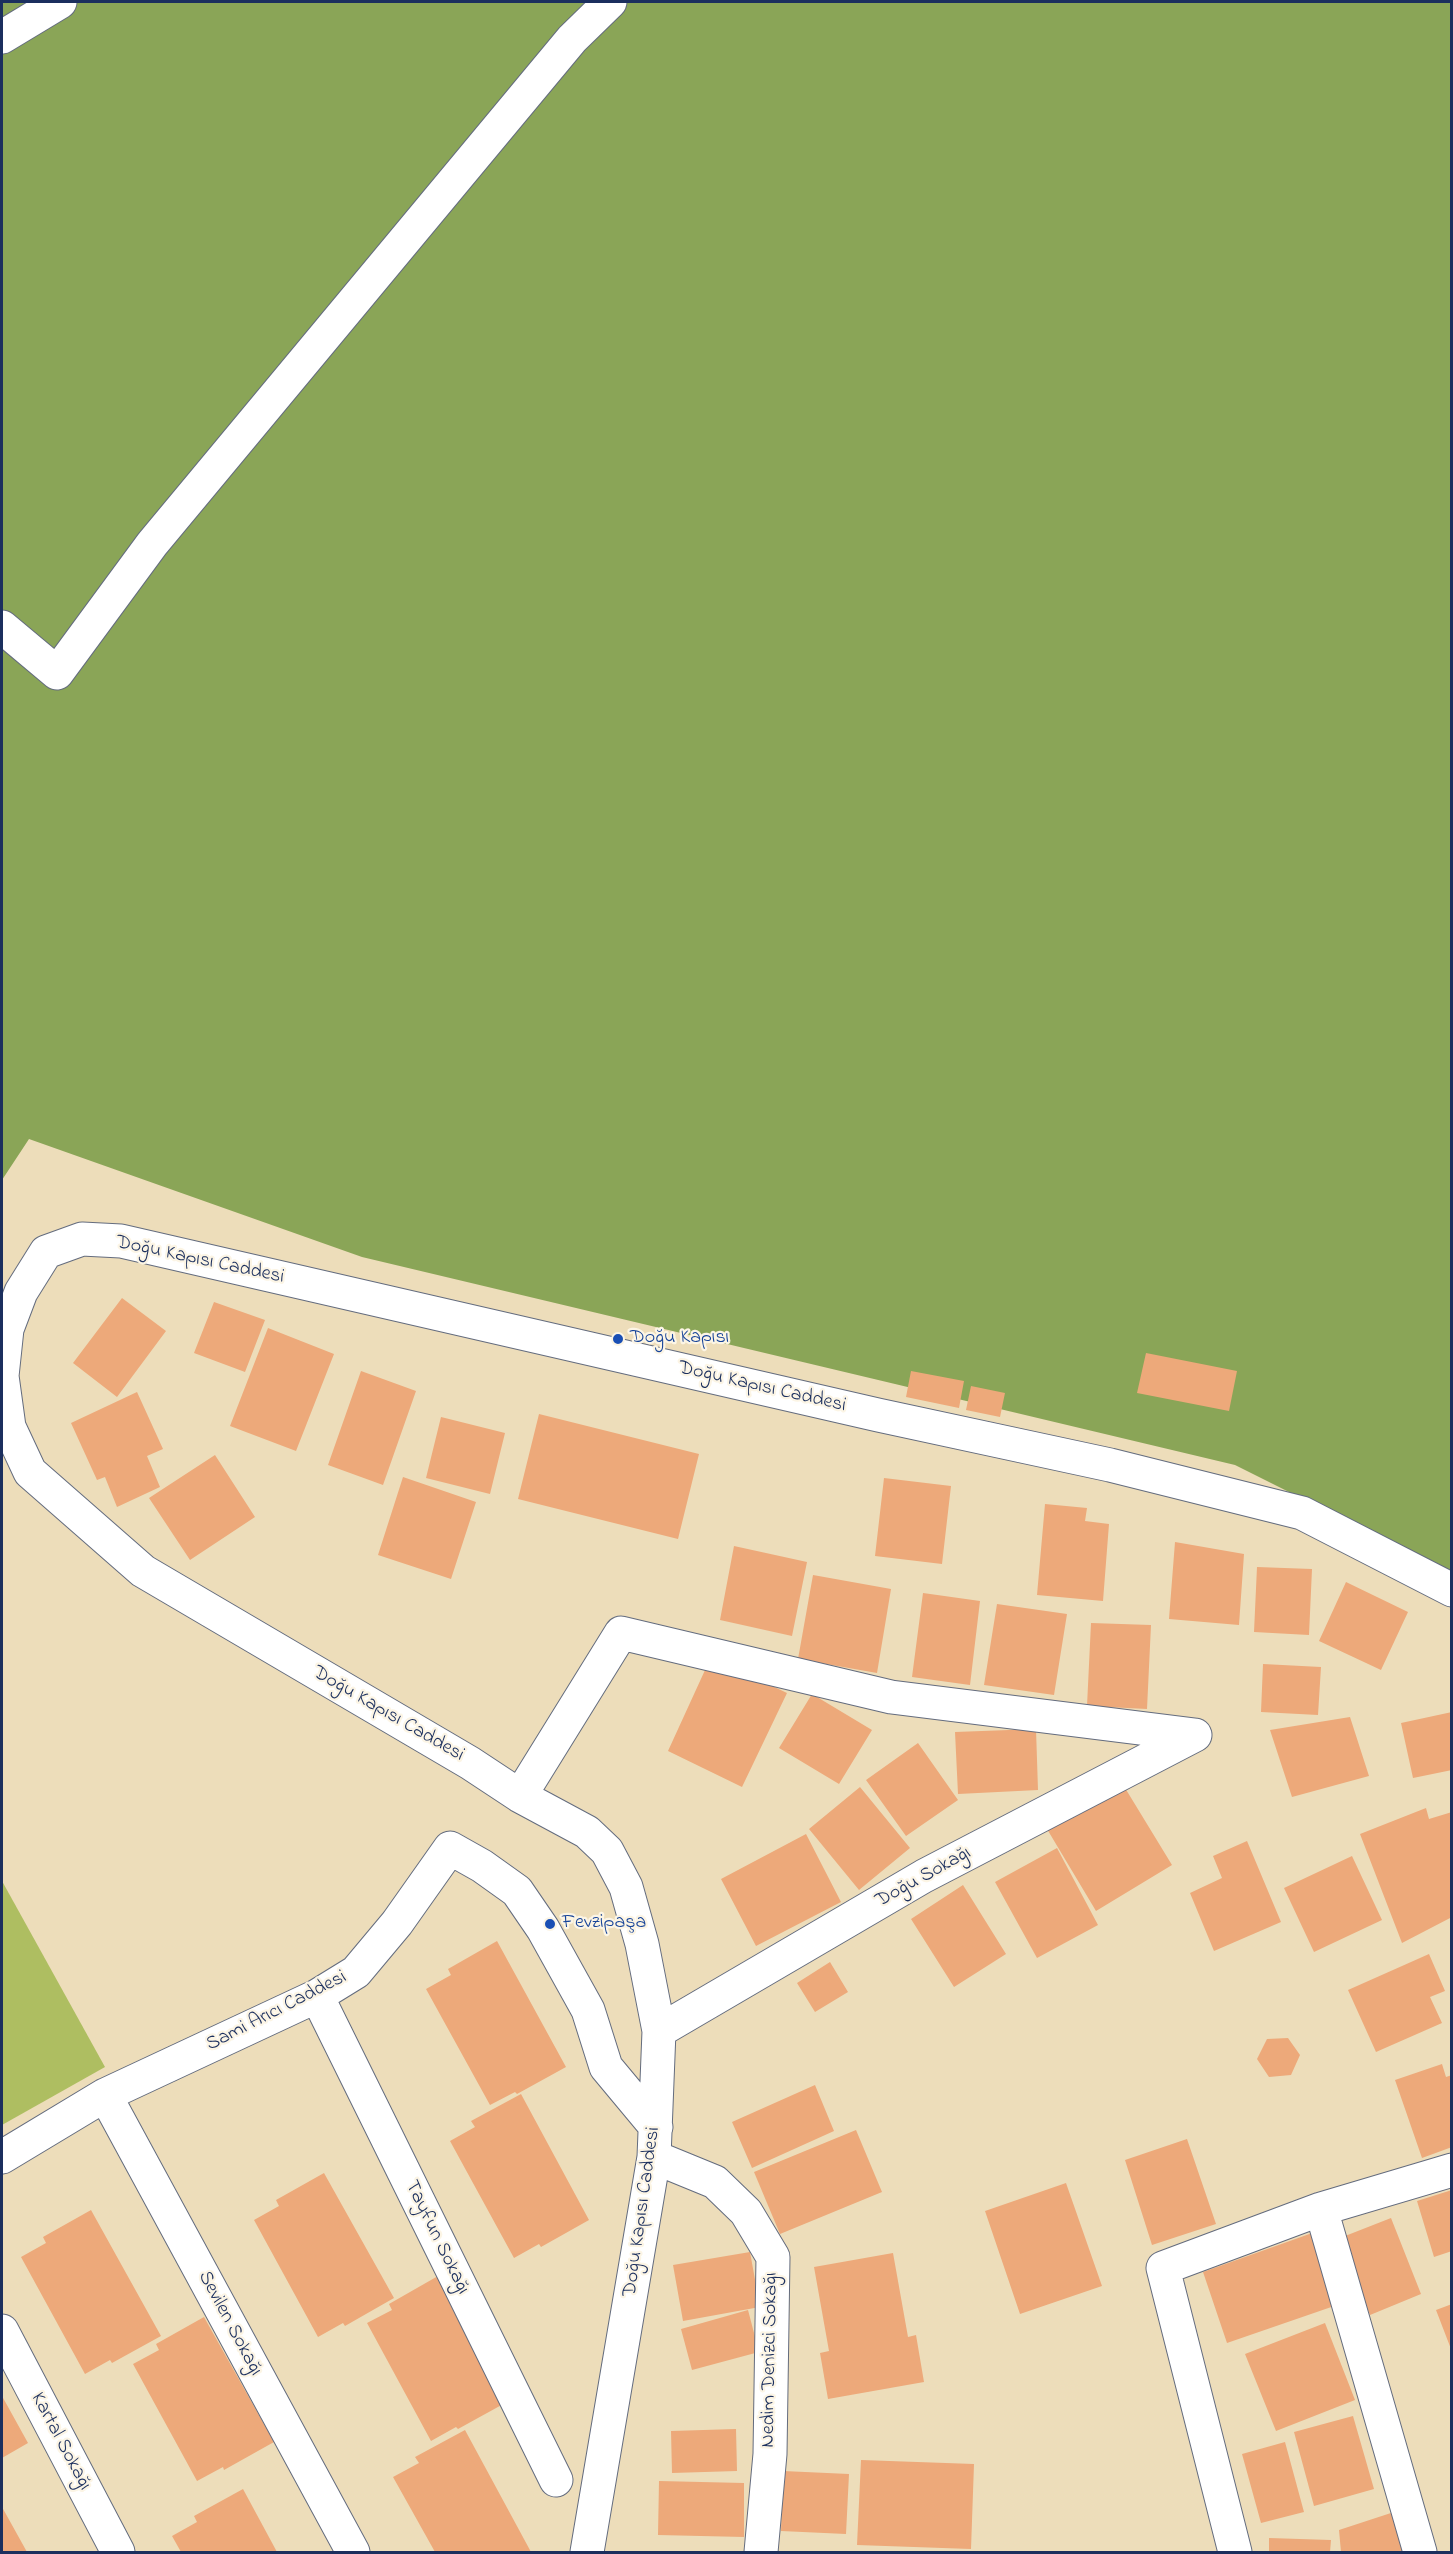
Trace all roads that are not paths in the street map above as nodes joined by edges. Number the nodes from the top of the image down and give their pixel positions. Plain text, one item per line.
1 (60, 2) edge
2 (610, 2) edge
3 (2, 37) edge
4 (2, 627) edge
5 (1452, 1590) edge
6 (520, 1796) junction
7 (317, 1996) junction
8 (659, 2031) junction
9 (105, 2095) junction
10 (655, 2142) junction
11 (2, 2157) edge
12 (1452, 2170) edge
13 (1321, 2208) junction
14 (2, 2331) edge
15 (556, 2480) dead end
16 (118, 2553) edge
17 (353, 2553) edge
18 (587, 2553) edge
19 (761, 2553) edge
20 (1235, 2553) edge
21 (1420, 2553) edge

1 - 3 street
2 - 4 street
5 - 6 street, Doğu Kapısı Caddesi
6 - 8 street, Doğu Kapısı Caddesi
6 - 8 street, Doğu Sokağı
7 - 9 street, Sami Arıcı Caddesi
7 - 10 street, Sami Arıcı Caddesi
7 - 15 street, Tayfun Sokağı
8 - 10 street, Doğu Kapısı Caddesi
9 - 11 street, Sami Arıcı Caddesi
9 - 17 street, Sevilen Sokağı
10 - 18 street, Doğu Kapısı Caddesi
10 - 19 street, Nedim Denizci Sokağı
12 - 13 street
13 - 20 street
13 - 21 street
14 - 16 street, Kartal Sokağı

